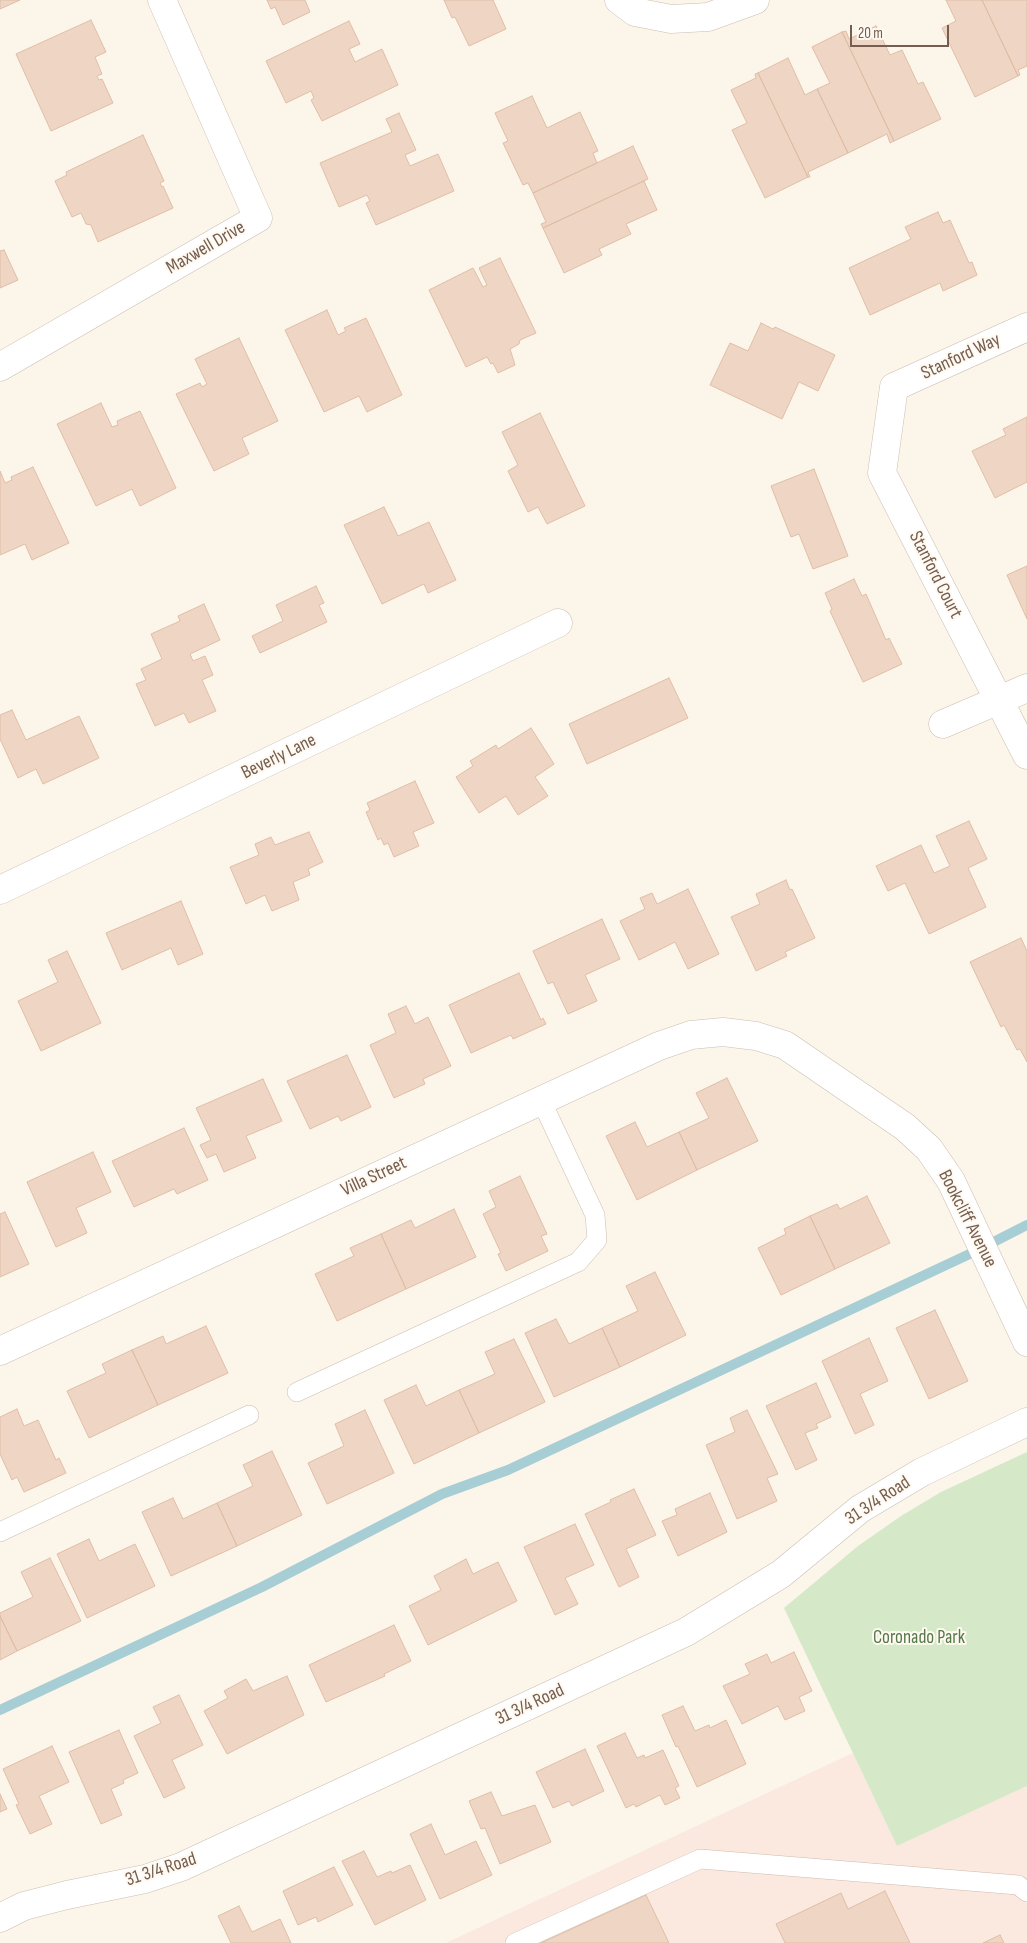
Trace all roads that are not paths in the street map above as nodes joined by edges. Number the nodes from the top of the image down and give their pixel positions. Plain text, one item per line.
1 (162, 0) edge
2 (754, 0) edge
3 (627, 6) edge
4 (1027, 327) edge
5 (0, 367) edge
6 (894, 388) joint
7 (558, 623) dead end
8 (1027, 688) edge
9 (1000, 701) junction
10 (943, 724) dead end
11 (1027, 754) edge
12 (0, 890) edge
13 (756, 1036) joint
14 (541, 1100) junction
15 (1027, 1342) edge
16 (0, 1351) edge
17 (297, 1392) dead end
18 (249, 1415) dead end
19 (1027, 1422) edge
20 (0, 1532) edge
21 (1027, 1892) edge
22 (0, 1918) edge
23 (515, 1943) edge

1 - 5 street, Maxwell Drive
2 - 3 street
4 - 6 street, Stanford Way
6 - 9 street, Stanford Court
7 - 12 street, Beverly Lane
8 - 9 street
9 - 10 street
9 - 11 street, Stanford Court
13 - 14 street, Villa Street
13 - 15 street, Bookcliff Avenue
14 - 16 street, Villa Street
14 - 17 lane
18 - 20 lane
19 - 22 street, 31 3/4 Road
21 - 23 lane

